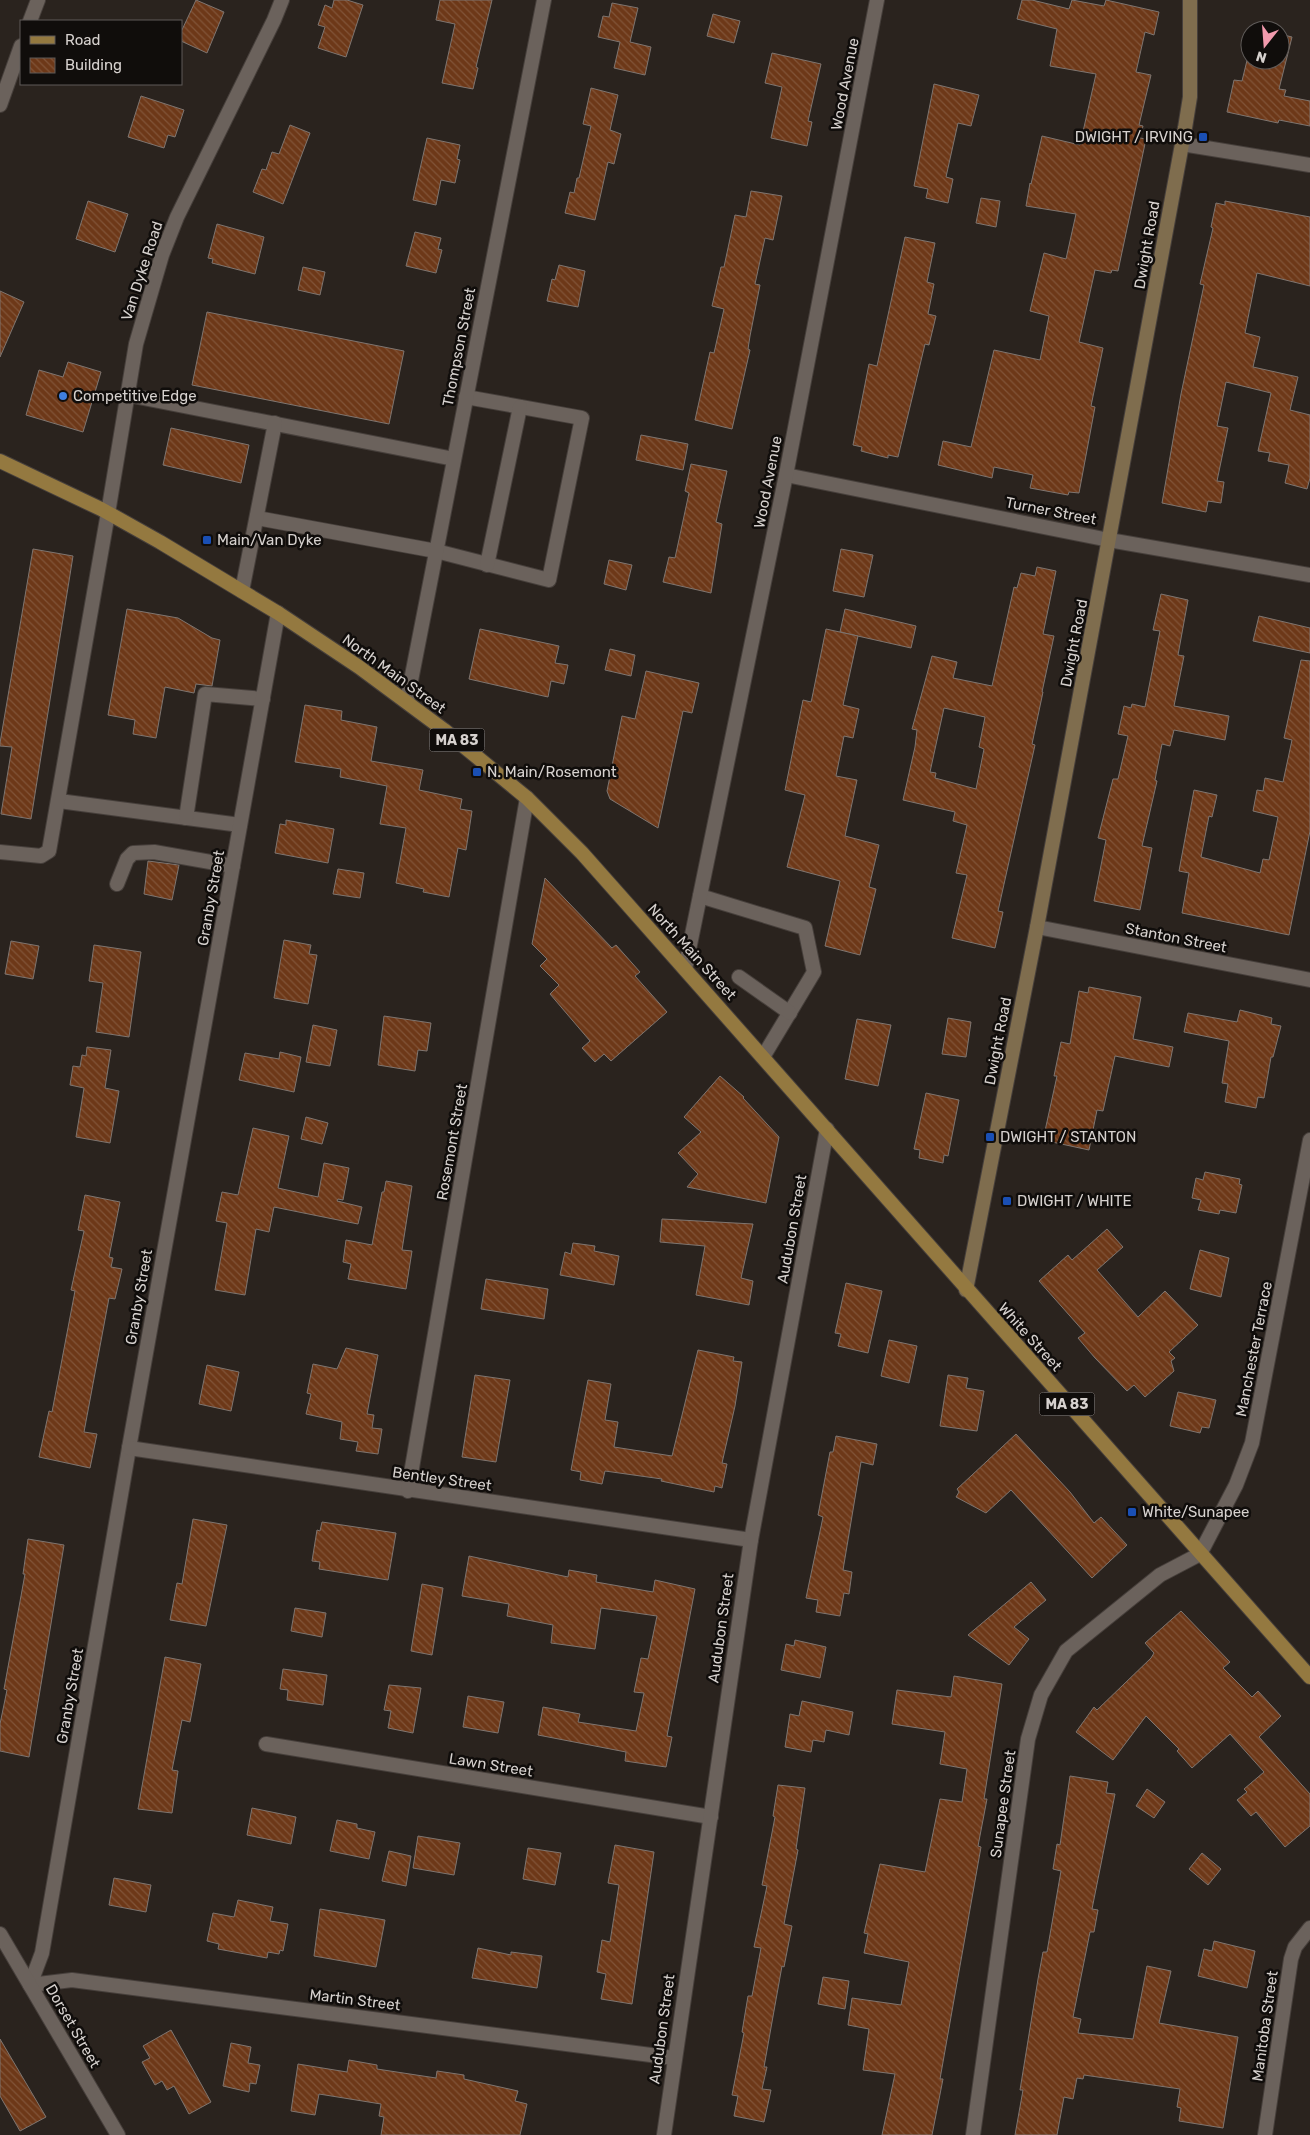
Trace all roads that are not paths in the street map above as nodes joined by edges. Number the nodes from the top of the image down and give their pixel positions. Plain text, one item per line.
1 (38, 0) edge
2 (282, 0) edge
3 (544, 0) edge
4 (877, 0) edge
5 (1190, 0) edge
6 (30, 20) edge
7 (20, 49) edge
8 (0, 106) edge
9 (1182, 144) junction
10 (1310, 165) edge
11 (128, 395) junction
12 (466, 397) junction
13 (520, 407) junction
14 (275, 424) junction
15 (454, 459) junction
16 (0, 461) edge
17 (786, 475) junction
18 (108, 513) junction
19 (257, 518) junction
20 (1110, 540) junction
21 (436, 551) junction
22 (487, 565) junction
23 (1310, 574) edge
24 (242, 591) junction
25 (278, 613) junction
26 (263, 699) junction
27 (407, 701) junction
28 (527, 798) junction
29 (59, 801) junction
30 (186, 818) junction
31 (240, 825) junction
32 (0, 852) edge
33 (233, 866) junction
34 (118, 884) dead end
35 (700, 896) junction
36 (1037, 927) junction
37 (685, 969) junction
38 (739, 977) dead end
39 (1310, 980) edge
40 (790, 1013) junction
41 (763, 1057) junction
42 (826, 1129) junction
43 (1310, 1140) edge
44 (966, 1290) junction
45 (129, 1448) junction
46 (408, 1491) junction
47 (751, 1540) junction
48 (1200, 1554) junction
49 (1310, 1677) edge
50 (266, 1744) dead end
51 (710, 1817) junction
52 (1310, 1928) edge
53 (0, 1934) edge
54 (30, 1985) junction
55 (674, 2058) junction
56 (118, 2135) edge
57 (664, 2135) edge
58 (973, 2135) edge
59 (1265, 2135) edge

1 - 6 street
2 - 11 street, Van Dyke Road
3 - 12 street, Thompson Street
4 - 17 street, Wood Avenue
5 - 9 main road, Dwight Road
7 - 8 street
9 - 10 street
9 - 20 main road, Dwight Road
11 - 14 street
11 - 18 street, Van Dyke Road
12 - 13 street
12 - 15 street, Thompson Street
13 - 22 street
13 - 22 street
14 - 15 street
14 - 19 street
15 - 21 street, Thompson Street
16 - 18 main road, North Main Street / MA 83
17 - 20 street, Turner Street
17 - 35 street, Wood Avenue
18 - 24 main road, North Main Street / MA 83
18 - 29 street, Van Dyke Road
19 - 21 street
19 - 24 street
20 - 23 street, Turner Street
20 - 36 main road, Dwight Road
21 - 22 street
21 - 27 street, Thompson Street
24 - 25 main road, North Main Street / MA 83
25 - 26 street, Granby Street
25 - 27 main road, North Main Street / MA 83
26 - 30 street
26 - 31 street, Granby Street
27 - 28 main road, North Main Street / MA 83
28 - 37 main road, North Main Street / MA 83
28 - 46 street, Rosemont Street
29 - 30 street
29 - 32 street, Van Dyke Road
30 - 31 street
31 - 33 street, Granby Street
33 - 34 street
33 - 45 street, Granby Street
35 - 37 street, Wood Avenue
35 - 40 street
36 - 39 street, Stanton Street
36 - 44 main road, Dwight Road
37 - 41 main road, North Main Street / MA 83
38 - 40 street
40 - 41 street
41 - 42 main road, North Main Street / MA 83
42 - 44 main road, White Street / MA 83
42 - 47 street, Audubon Street
43 - 48 street, Manchester Terrace
44 - 48 main road, White Street / MA 83
45 - 46 street, Bentley Street
45 - 54 street, Granby Street
46 - 47 street, Bentley Street
47 - 51 street, Audubon Street
48 - 49 main road, White Street / MA 83
48 - 58 street, Sunapee Street
50 - 51 street, Lawn Street
51 - 55 street, Audubon Street
52 - 59 street, Manitoba Street
53 - 54 street, Dorset Street
54 - 55 street, Martin Street
54 - 56 street, Dorset Street
55 - 57 street, Audubon Street

